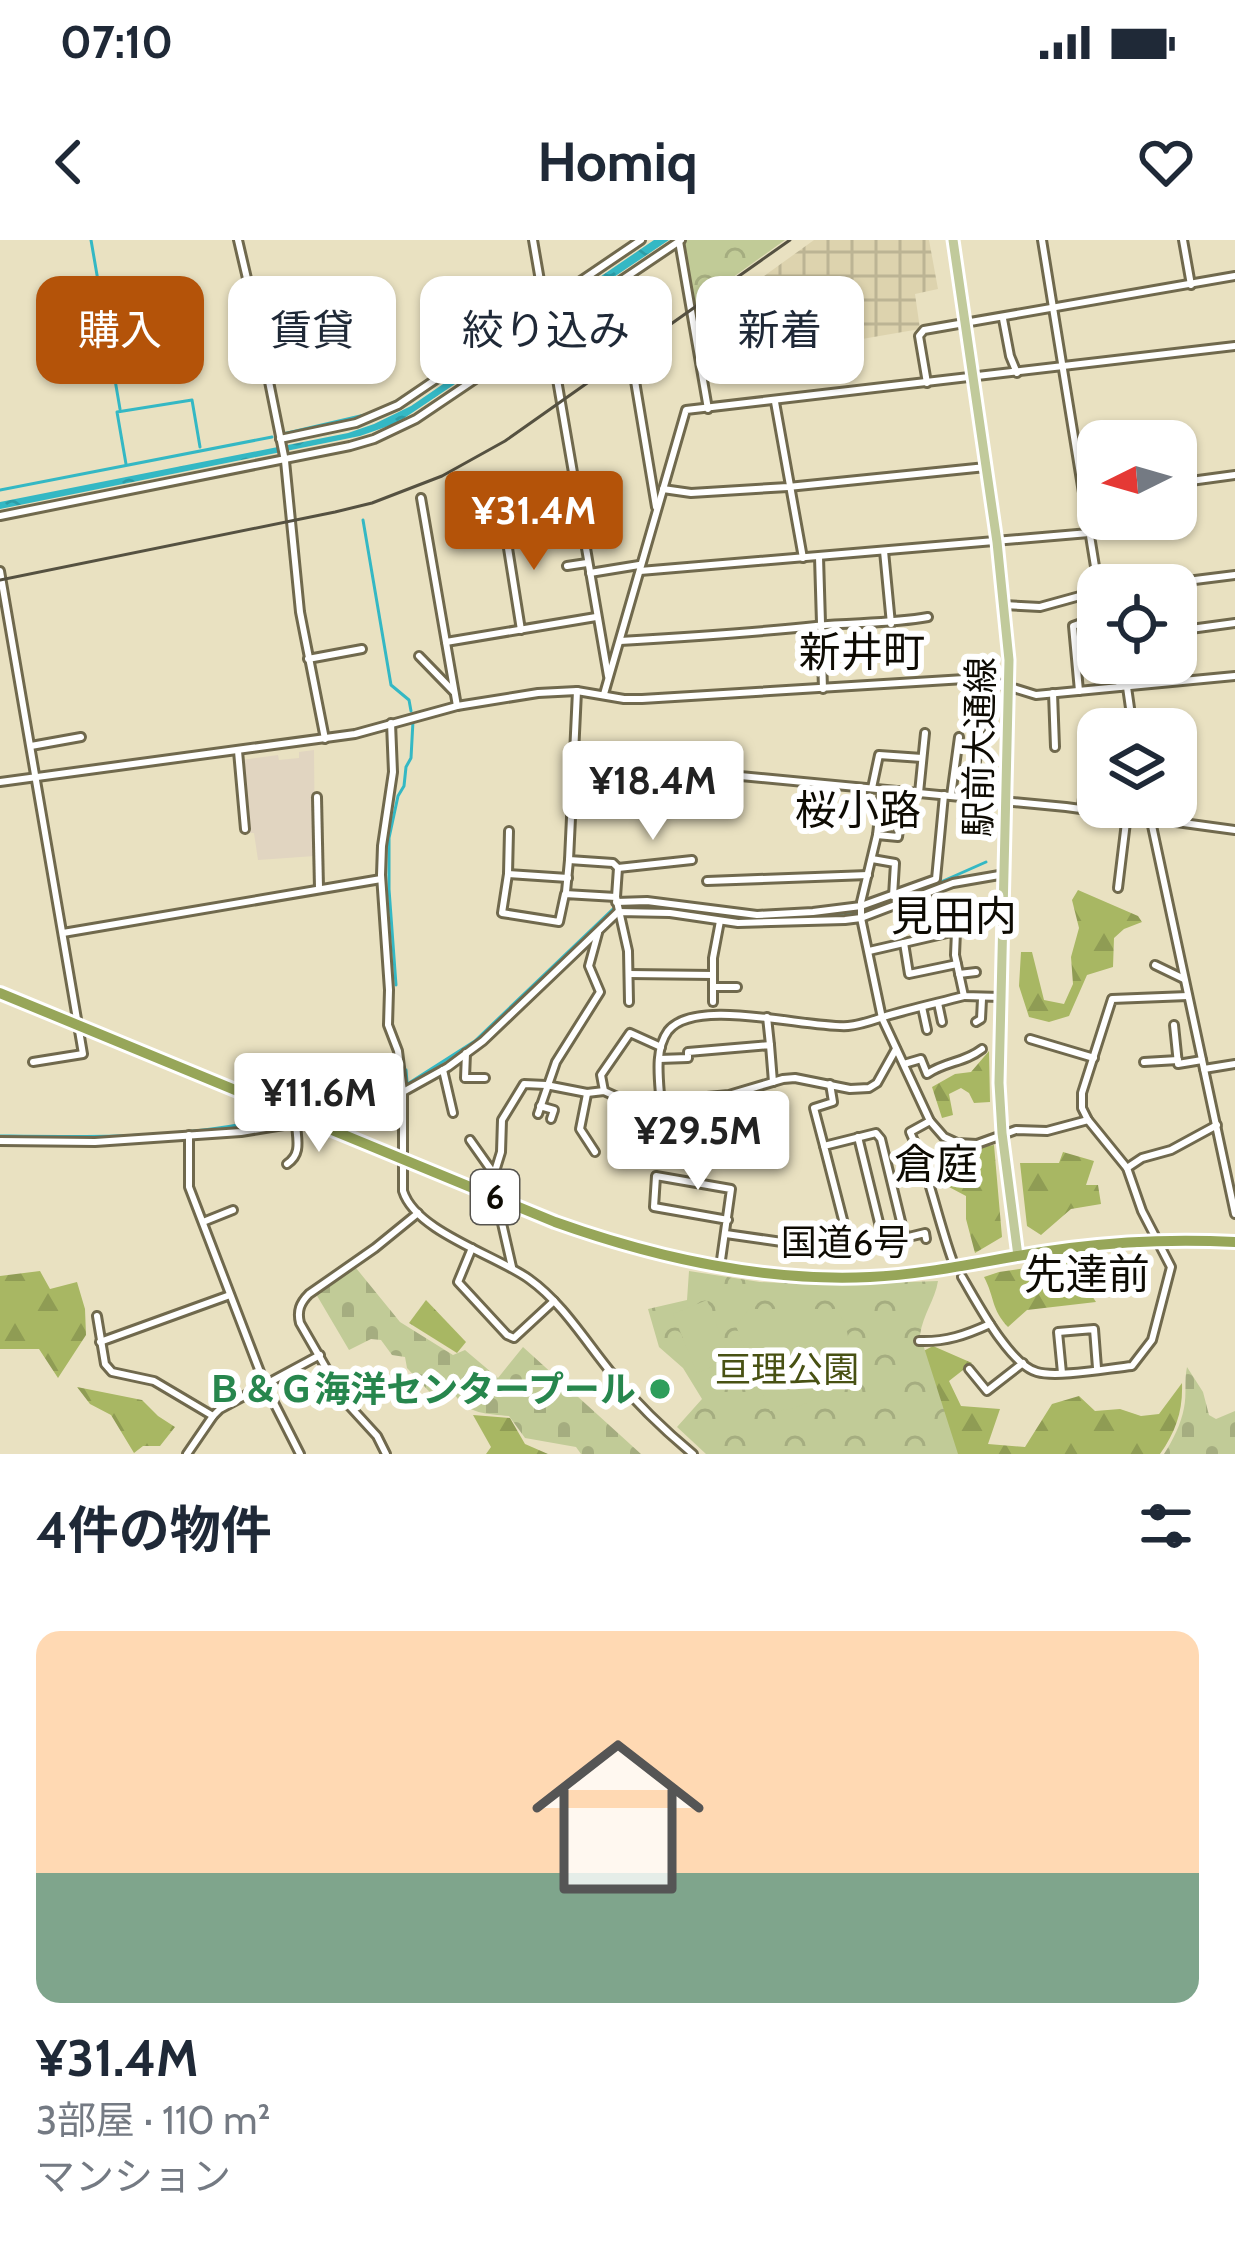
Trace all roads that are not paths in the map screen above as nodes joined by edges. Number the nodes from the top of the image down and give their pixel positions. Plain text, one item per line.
1 (238, 240) edge
2 (532, 240) edge
3 (641, 240) edge
4 (680, 240) edge
5 (953, 240) edge
6 (1042, 240) edge
7 (1197, 240) edge
8 (1183, 241) edge
9 (538, 276) edge
10 (590, 276) edge
11 (626, 276) edge
12 (1235, 276) edge
13 (1191, 284) junction
14 (1053, 309) junction
15 (1003, 318) junction
16 (966, 325) junction
17 (1235, 346) edge
18 (1062, 368) junction
19 (1017, 373) junction
20 (974, 378) junction
21 (927, 383) junction
22 (430, 384) edge
23 (466, 384) edge
24 (557, 384) edge
25 (636, 384) edge
26 (775, 401) junction
27 (708, 409) junction
28 (281, 440) junction
29 (1077, 457) edge
30 (284, 459) junction
31 (986, 467) junction
32 (1235, 476) edge
33 (1197, 481) edge
34 (788, 487) junction
35 (663, 489) junction
36 (421, 498) dead end
37 (598, 501) dead end
38 (578, 504) junction
39 (657, 511) junction
40 (0, 516) edge
41 (504, 523) dead end
42 (1077, 534) edge
43 (997, 542) junction
44 (884, 550) junction
45 (819, 557) junction
46 (802, 558) junction
47 (588, 562) junction
48 (567, 566) dead end
49 (640, 568) junction
50 (0, 571) edge
51 (590, 573) junction
52 (1235, 574) edge
53 (1197, 579) edge
54 (1077, 595) edge
55 (1004, 605) junction
56 (597, 617) junction
57 (928, 617) dead end
58 (1235, 623) edge
59 (891, 624) junction
60 (1077, 625) edge
61 (821, 626) junction
62 (1197, 628) edge
63 (521, 630) junction
64 (620, 640) junction
65 (446, 642) junction
66 (13, 645) junction
67 (0, 648) edge
68 (362, 649) dead end
69 (419, 656) dead end
70 (308, 659) junction
71 (1077, 669) edge
72 (1235, 676) edge
73 (981, 678) junction
74 (608, 679) junction
75 (1078, 684) edge
76 (1122, 684) edge
77 (1123, 687) junction
78 (1010, 688) junction
79 (823, 689) junction
80 (577, 691) junction
81 (1079, 691) junction
82 (455, 692) junction
83 (1053, 693) junction
84 (603, 695) junction
85 (457, 706) junction
86 (1128, 708) edge
87 (391, 723) junction
88 (926, 733) dead end
89 (81, 737) dead end
90 (959, 737) dead end
91 (325, 739) junction
92 (30, 746) junction
93 (1055, 747) dead end
94 (238, 751) junction
95 (922, 758) junction
96 (573, 760) junction
97 (36, 777) junction
98 (0, 782) edge
99 (872, 788) junction
100 (882, 789) junction
101 (904, 791) junction
102 (919, 793) junction
103 (317, 796) dead end
104 (948, 796) junction
105 (971, 797) junction
106 (1006, 800) junction
107 (1077, 807) edge
108 (1197, 825) edge
109 (1125, 828) edge
110 (1152, 828) edge
111 (245, 829) dead end
112 (1235, 830) edge
113 (509, 831) dead end
114 (877, 835) junction
115 (872, 859) junction
116 (569, 860) junction
117 (692, 860) dead end
118 (618, 868) junction
119 (508, 874) junction
120 (1004, 874) junction
121 (868, 875) junction
122 (381, 878) junction
123 (568, 878) junction
124 (707, 881) dead end
125 (319, 888) junction
126 (1118, 888) dead end
127 (565, 894) junction
128 (892, 896) junction
129 (616, 900) junction
130 (861, 906) junction
131 (618, 912) junction
132 (861, 918) junction
133 (720, 921) junction
134 (599, 930) junction
135 (63, 933) junction
136 (904, 943) junction
137 (867, 952) junction
138 (957, 964) junction
139 (1155, 965) dead end
140 (976, 972) dead end
141 (629, 974) junction
142 (959, 974) junction
143 (713, 975) junction
144 (1184, 979) junction
145 (713, 987) junction
146 (737, 987) dead end
147 (0, 993) edge
148 (964, 996) junction
149 (1188, 996) junction
150 (982, 997) junction
151 (1001, 997) junction
152 (629, 1002) dead end
153 (713, 1002) dead end
154 (938, 1003) junction
155 (922, 1007) junction
156 (766, 1017) junction
157 (882, 1018) junction
158 (942, 1022) dead end
159 (976, 1022) dead end
160 (1174, 1024) dead end
161 (79, 1026) junction
162 (927, 1030) dead end
163 (1030, 1039) dead end
164 (770, 1045) junction
165 (662, 1047) junction
166 (982, 1048) dead end
167 (896, 1049) junction
168 (466, 1053) junction
169 (1094, 1058) junction
170 (659, 1059) junction
171 (1178, 1060) junction
172 (32, 1062) dead end
173 (1144, 1062) dead end
174 (904, 1064) junction
175 (1235, 1064) edge
176 (1203, 1065) junction
177 (443, 1070) junction
178 (485, 1078) dead end
179 (772, 1082) junction
180 (830, 1084) junction
181 (546, 1085) junction
182 (604, 1091) junction
183 (403, 1092) junction
184 (587, 1094) junction
185 (694, 1100) junction
186 (677, 1110) junction
187 (453, 1113) dead end
188 (661, 1113) junction
189 (296, 1119) junction
190 (551, 1119) dead end
191 (1088, 1120) junction
192 (930, 1121) junction
193 (321, 1125) junction
194 (1217, 1125) junction
195 (701, 1130) dead end
196 (1002, 1133) junction
197 (189, 1135) junction
198 (858, 1138) junction
199 (470, 1140) dead end
200 (0, 1141) edge
201 (824, 1147) junction
202 (595, 1151) dead end
203 (691, 1154) dead end
204 (404, 1161) junction
205 (287, 1164) dead end
206 (1127, 1168) junction
207 (494, 1174) junction
208 (494, 1197) junction
209 (233, 1210) dead end
210 (418, 1213) junction
211 (1235, 1214) edge
212 (728, 1220) junction
213 (202, 1222) junction
214 (845, 1232) junction
215 (726, 1234) junction
216 (905, 1238) junction
217 (926, 1239) dead end
218 (1158, 1240) junction
219 (1235, 1242) edge
220 (884, 1243) junction
221 (472, 1248) junction
222 (1018, 1256) junction
223 (952, 1259) dead end
224 (721, 1267) junction
225 (512, 1268) junction
226 (962, 1277) dead end
227 (230, 1295) junction
228 (554, 1301) junction
229 (97, 1316) dead end
230 (990, 1324) junction
231 (920, 1341) dead end
232 (100, 1342) junction
233 (320, 1355) junction
234 (1023, 1363) junction
235 (969, 1370) dead end
236 (1097, 1370) junction
237 (1062, 1372) junction
238 (265, 1385) junction
239 (213, 1416) junction
240 (196, 1441) junction
241 (188, 1454) edge
242 (204, 1454) edge
243 (300, 1454) edge
244 (386, 1454) edge
245 (692, 1454) edge

1 - 28 street
2 - 9 street
3 - 10 street
4 - 11 street
4 - 27 street
5 - 16 main road, 駅前大通線
6 - 14 street
7 - 8 street
8 - 13 street
12 - 13 street
13 - 14 street
14 - 15 street
14 - 18 street
15 - 16 street
15 - 19 street
16 - 20 main road, 駅前大通線
16 - 21 street
17 - 18 street
18 - 19 street
18 - 29 street
19 - 20 street
20 - 21 street
20 - 31 main road, 駅前大通線
21 - 26 street
22 - 28 street
23 - 30 street
24 - 38 street
25 - 39 street
26 - 27 street
26 - 34 street
27 - 35 street
28 - 30 street
30 - 40 street
30 - 70 street
31 - 34 street
31 - 43 main road, 駅前大通線
32 - 33 street
34 - 35 street
34 - 46 street
35 - 39 street
36 - 65 street
37 - 38 street
38 - 47 street
39 - 49 street
41 - 63 street
42 - 43 street
43 - 44 street
43 - 55 main road, 駅前大通線
44 - 45 street
44 - 59 street
45 - 46 street
45 - 61 street
46 - 49 street
47 - 48 street
47 - 51 street
49 - 51 street
49 - 64 street
50 - 66 street
51 - 56 street
52 - 53 street
54 - 55 street
55 - 78 main road, 駅前大通線
56 - 63 street
56 - 74 street
57 - 59 street
58 - 62 street
59 - 61 street
60 - 71 street
61 - 64 street
61 - 79 street
63 - 65 street
64 - 74 street
65 - 82 street
66 - 67 street
66 - 92 street
68 - 70 street
69 - 82 street
70 - 91 street
72 - 77 street
73 - 78 street
73 - 79 street
73 - 105 street
74 - 84 street
75 - 81 street
76 - 77 street
77 - 81 street
77 - 86 street
78 - 83 street
78 - 106 main road, 駅前大通線
79 - 84 street
80 - 84 street
80 - 85 street
80 - 96 street
81 - 83 street
82 - 85 street
83 - 93 street
85 - 87 street
87 - 91 street
87 - 122 street
88 - 95 street
89 - 92 street
90 - 104 street
91 - 94 street
92 - 97 street
94 - 97 street
94 - 111 street
95 - 99 street
95 - 102 street
96 - 99 street
96 - 116 street
97 - 98 street
97 - 135 street
99 - 100 street
100 - 101 street
100 - 114 street
101 - 102 street
101 - 114 street
102 - 104 street
103 - 125 street
104 - 105 street
104 - 128 street
105 - 106 street
106 - 107 street
106 - 120 main road, 駅前大通線
108 - 112 street
109 - 126 street
110 - 144 street
113 - 119 street
114 - 115 street
115 - 121 street
115 - 128 street
116 - 118 street
116 - 123 street
117 - 118 street
118 - 129 street
119 - 123 street
119 - 127 street
120 - 132 street
120 - 151 main road, 駅前大通線
121 - 124 street
121 - 130 street
122 - 125 street
122 - 183 street
123 - 127 street
125 - 135 street
127 - 129 street
128 - 130 street
129 - 130 street
129 - 131 street
130 - 132 street
131 - 133 street
131 - 134 street
131 - 141 street
132 - 133 street
132 - 137 street
133 - 143 street
134 - 168 street
134 - 181 street
135 - 161 street
136 - 137 street
136 - 138 street
136 - 138 street
137 - 157 street
138 - 142 street
139 - 144 street
140 - 142 street
141 - 143 street
141 - 152 street
142 - 148 street
143 - 145 street
144 - 149 street
145 - 146 street
145 - 153 street
147 - 161 highway, 国道6号 / 6
148 - 150 street
148 - 154 street
149 - 169 street
149 - 176 street
150 - 151 street
150 - 159 street
151 - 196 main road, 駅前大通線
154 - 155 street
154 - 158 street
155 - 157 street
155 - 162 street
156 - 157 street
156 - 164 street
156 - 165 street
157 - 167 street
160 - 171 street
161 - 172 street
161 - 189 highway, 国道6号 / 6
163 - 169 street
164 - 170 street
164 - 179 street
165 - 170 street
165 - 182 street
166 - 174 street
167 - 174 street
167 - 180 street
168 - 177 street
168 - 178 street
169 - 191 street
170 - 188 street
171 - 173 street
171 - 176 street
174 - 192 street
175 - 176 street
176 - 194 street
177 - 183 street
177 - 187 street
179 - 180 street
179 - 185 street
180 - 201 street
181 - 184 street
181 - 190 street
181 - 207 street
182 - 184 street
182 - 188 street
183 - 193 street
183 - 204 street
184 - 202 street
185 - 186 street
185 - 195 street
186 - 188 street
186 - 203 street
189 - 193 highway, 国道6号 / 6
189 - 197 street
189 - 205 street
191 - 196 street
191 - 206 street
192 - 196 street
192 - 223 street
193 - 204 highway, 国道6号 / 6
194 - 206 street
194 - 211 street
196 - 222 main road, 駅前大通線
197 - 200 street
197 - 213 street
198 - 201 street
198 - 216 street
198 - 220 street
199 - 207 street
201 - 214 street
204 - 208 highway, 国道6号 / 6
204 - 210 street
206 - 218 street
207 - 208 street
208 - 224 highway, 国道6号 / 6
208 - 225 street
209 - 213 street
210 - 221 street
210 - 233 street
212 - 212 street
212 - 215 street
213 - 227 street
214 - 215 street
214 - 220 street
215 - 224 street
216 - 217 street
216 - 220 street
218 - 219 highway, 国道6号 / 6
218 - 222 highway, 国道6号 / 6
218 - 236 street
221 - 225 street
221 - 228 street
222 - 224 highway, 国道6号 / 6
225 - 228 street
226 - 230 street
227 - 232 street
227 - 238 street
228 - 245 street
229 - 232 street
230 - 231 street
230 - 234 street
232 - 239 street
233 - 238 street
233 - 244 street
234 - 235 street
234 - 237 street
236 - 237 street
236 - 237 street
238 - 239 street
238 - 243 street
239 - 240 street
240 - 241 street
240 - 242 street

